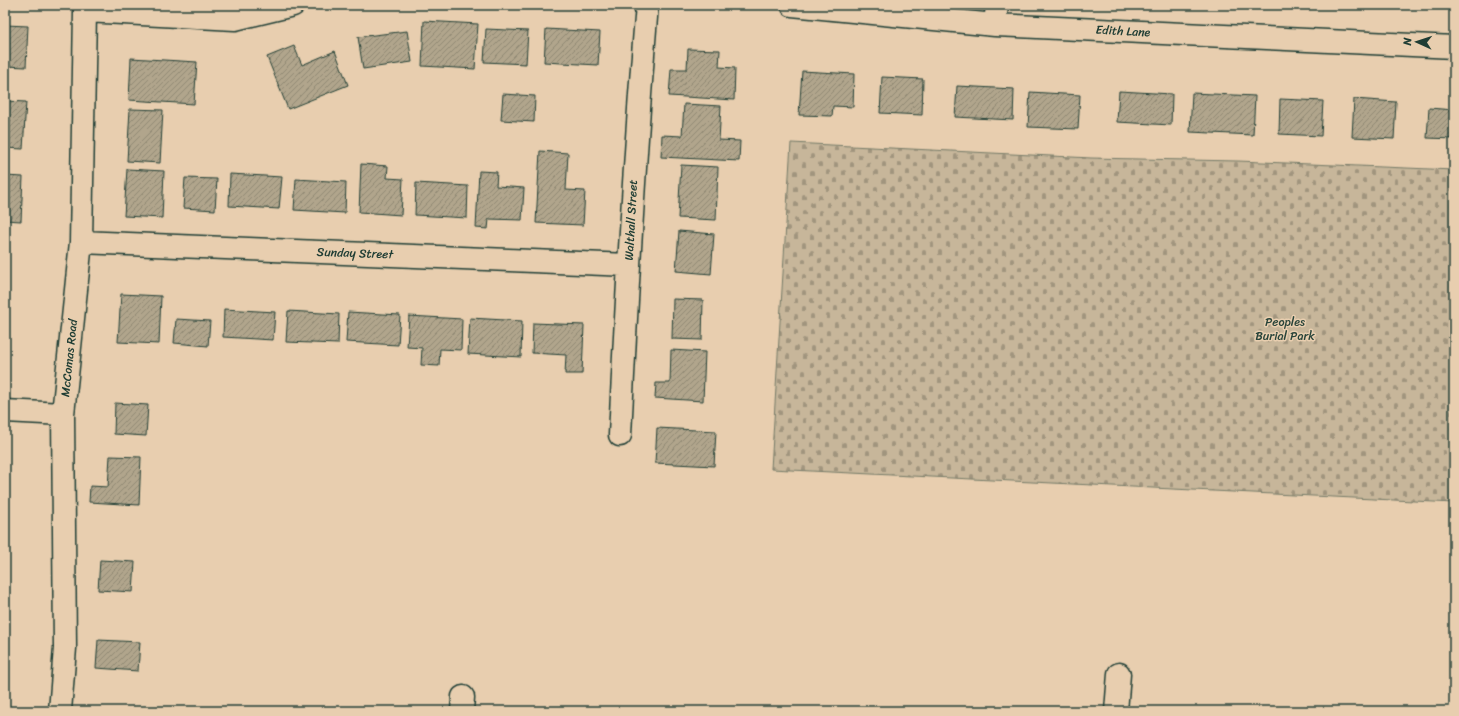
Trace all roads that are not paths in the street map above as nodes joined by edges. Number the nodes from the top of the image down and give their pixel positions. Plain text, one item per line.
1 (293, 5) edge
2 (646, 5) edge
3 (792, 5) edge
4 (85, 8) edge
5 (996, 15) edge
6 (1454, 47) edge
7 (81, 242) junction
8 (628, 265) junction
9 (5, 411) edge
10 (63, 414) junction
11 (620, 435) dead end
12 (1120, 674) dead end
13 (60, 711) edge
14 (1116, 711) edge

1 - 4 street
2 - 8 street, Walthall Street
3 - 5 street, Edith Lane
4 - 7 street, McComas Road
5 - 6 street, Edith Lane
7 - 8 street, Sunday Street
7 - 10 street, McComas Road
8 - 11 street, Walthall Street
9 - 10 street
10 - 13 street, McComas Road
12 - 14 street

